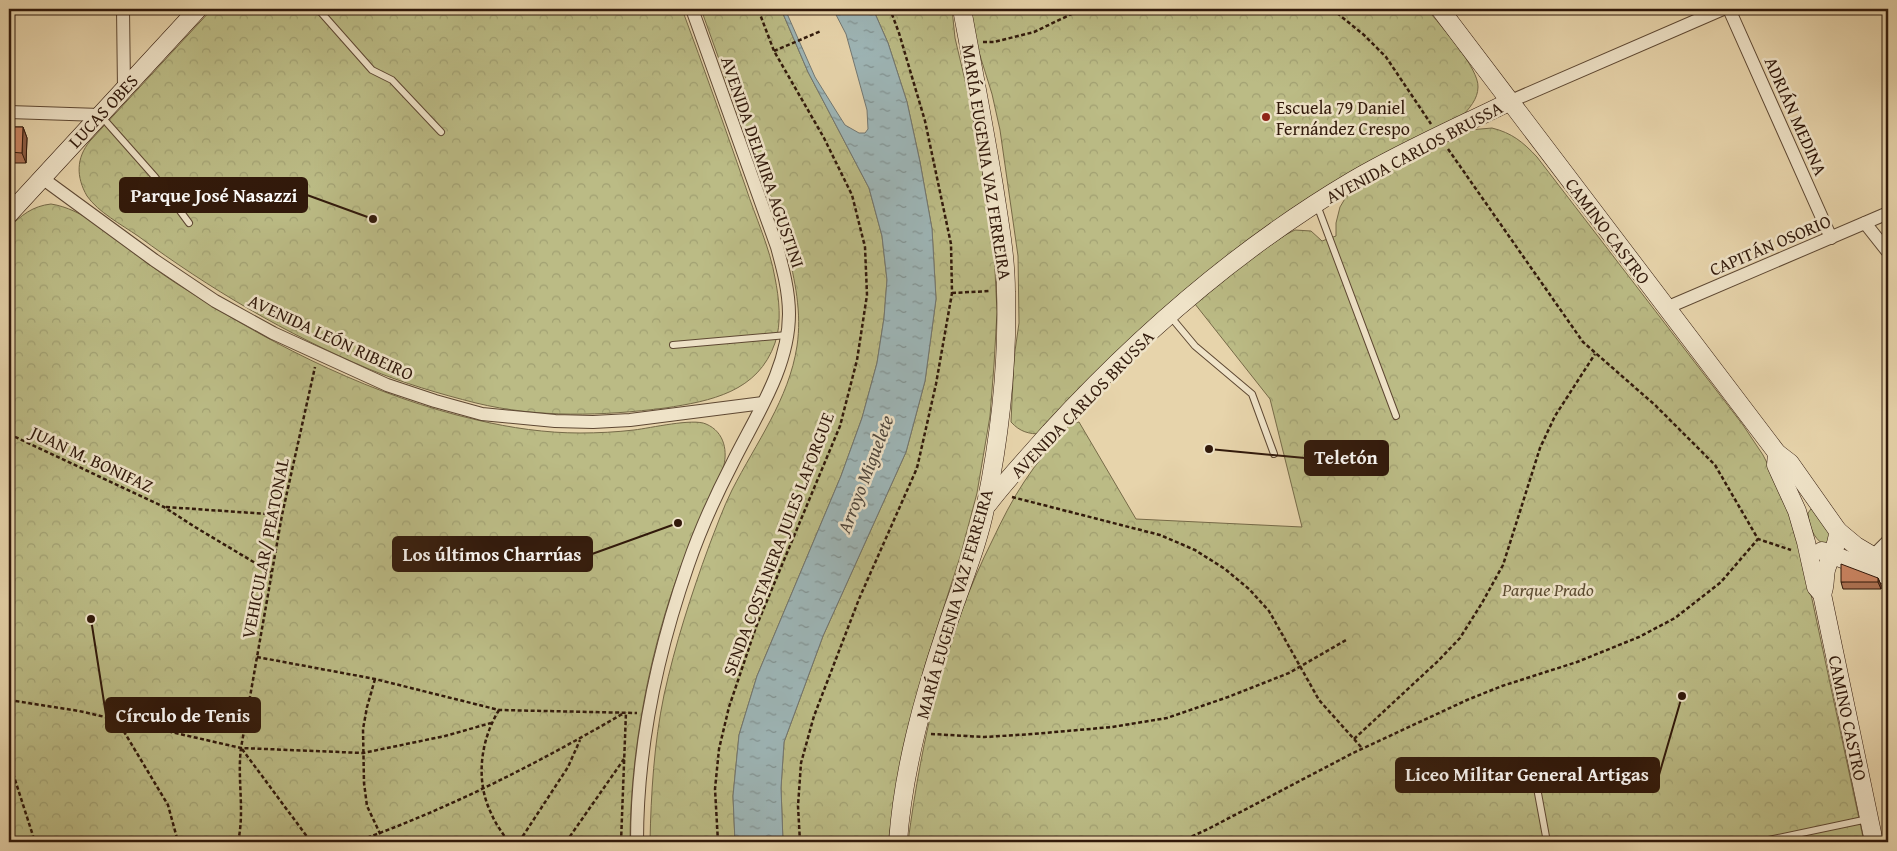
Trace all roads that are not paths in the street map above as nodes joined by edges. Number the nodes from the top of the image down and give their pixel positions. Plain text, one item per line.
1 (123, 9) edge
2 (198, 9) edge
3 (318, 9) edge
4 (692, 9) edge
5 (962, 9) edge
6 (1440, 9) edge
7 (1723, 9) edge
8 (1729, 9) edge
9 (124, 89) junction
10 (1511, 101) junction
11 (9, 112) edge
12 (100, 115) junction
13 (441, 132) dead end
14 (42, 178) junction
15 (1316, 204) junction
16 (1888, 213) edge
17 (9, 214) edge
18 (189, 223) dead end
19 (1865, 223) junction
20 (1831, 238) junction
21 (1888, 252) edge
22 (1666, 308) junction
23 (1169, 316) junction
24 (787, 335) junction
25 (673, 345) dead end
26 (763, 403) junction
27 (1396, 416) dead end
28 (1777, 453) junction
29 (1274, 454) dead end
30 (991, 499) junction
31 (1819, 503) junction
32 (1797, 511) junction
33 (1838, 531) junction
34 (1888, 541) edge
35 (1808, 549) junction
36 (1832, 555) junction
37 (1876, 563) edge
38 (1888, 576) edge
39 (1822, 594) junction
40 (1535, 777) dead end
41 (1869, 819) junction
42 (637, 842) edge
43 (898, 842) edge
44 (1547, 842) edge
45 (1760, 842) edge
46 (1874, 842) edge

1 - 9 street
2 - 9 street, LUCAS OBES
3 - 13 lane
4 - 24 street, AVENIDA DELMIRA AGUSTINI
5 - 30 street, MARÍA EUGENIA VAZ FERREIRA
6 - 10 street, CAMINO CASTRO
7 - 10 street
8 - 20 street, ADRIÁN MEDINA
9 - 12 street, LUCAS OBES
10 - 15 street, AVENIDA CARLOS BRUSSA
10 - 22 street, CAMINO CASTRO
11 - 12 street
12 - 14 street, LUCAS OBES
12 - 18 lane
14 - 17 street, LUCAS OBES
14 - 26 street, AVENIDA LEÓN RIBEIRO
15 - 23 street, AVENIDA CARLOS BRUSSA
15 - 27 lane
16 - 19 street, CAPITÁN OSORIO
19 - 20 street, CAPITÁN OSORIO
19 - 21 street
20 - 22 street, CAPITÁN OSORIO
22 - 28 street, CAMINO CASTRO
23 - 29 lane
23 - 30 street, AVENIDA CARLOS BRUSSA
24 - 25 lane
24 - 26 street, AVENIDA DELMIRA AGUSTINI
26 - 42 street, AVENIDA DELMIRA AGUSTINI
28 - 31 street, CAMINO CASTRO
28 - 32 street, CAMINO CASTRO
30 - 43 street, MARÍA EUGENIA VAZ FERREIRA
31 - 32 street
31 - 33 street, CAMINO CASTRO
32 - 35 street, CAMINO CASTRO
33 - 36 street, CAMINO CASTRO
33 - 37 street
34 - 37 street
35 - 36 street
35 - 39 street, CAMINO CASTRO
36 - 37 street
36 - 39 street, CAMINO CASTRO
37 - 38 street
39 - 41 street, CAMINO CASTRO
40 - 44 lane
41 - 45 lane
41 - 46 street, CAMINO CASTRO

